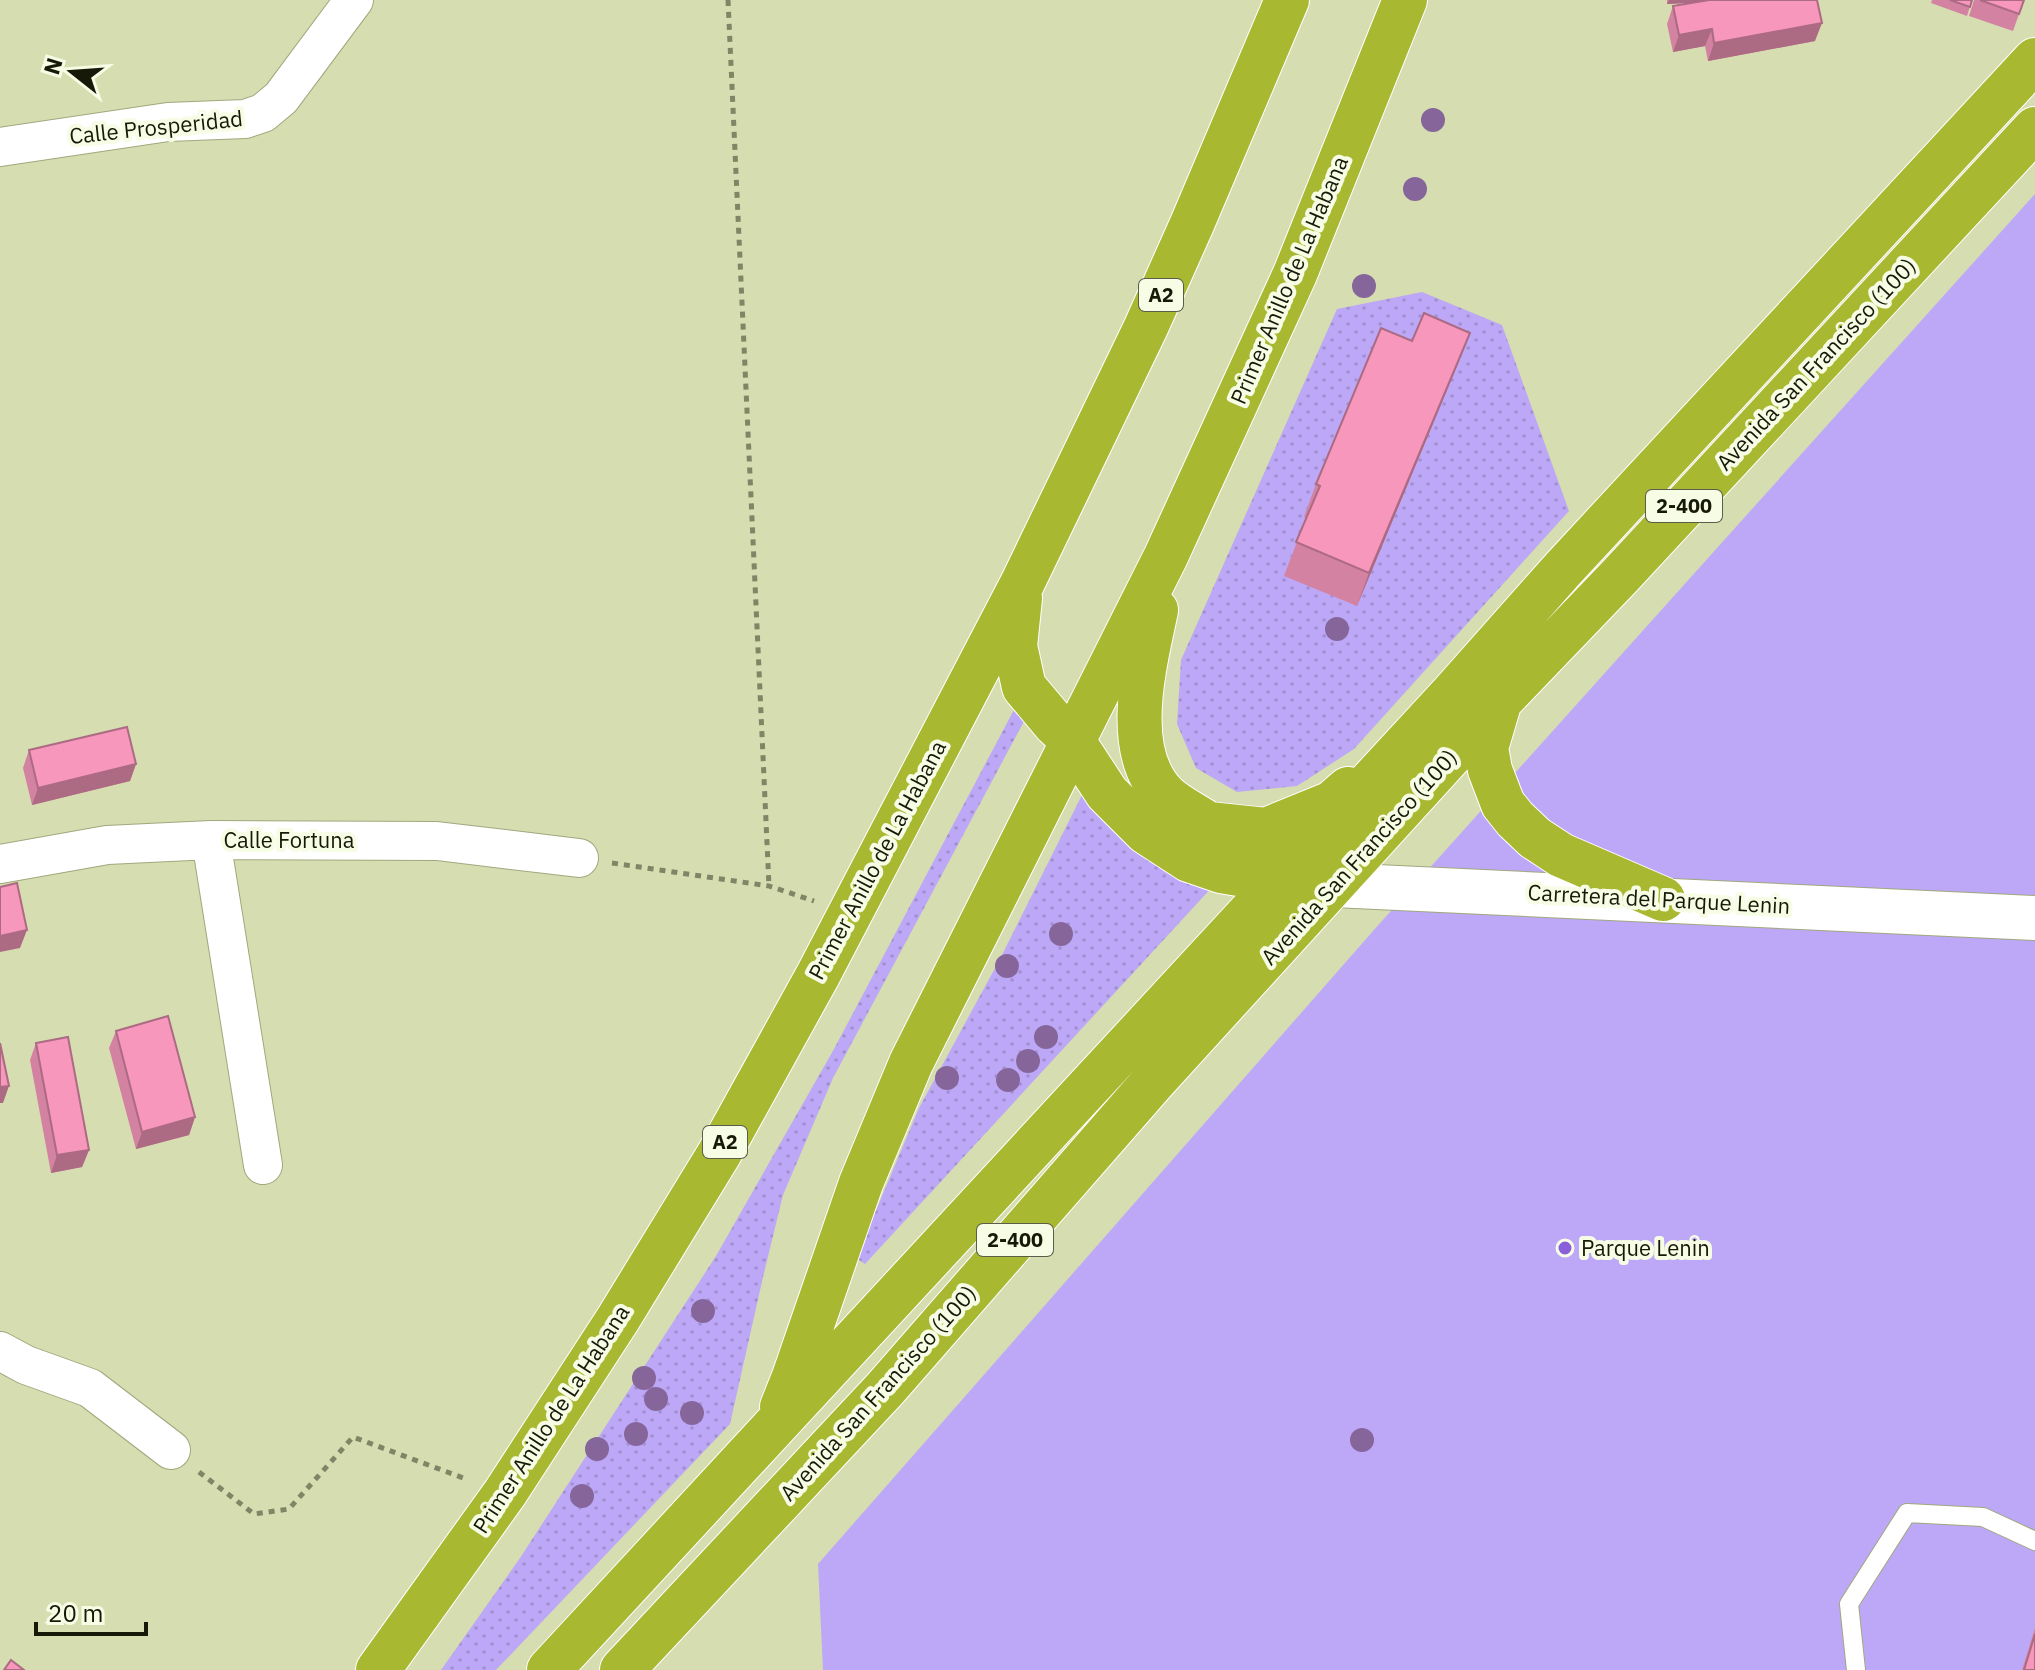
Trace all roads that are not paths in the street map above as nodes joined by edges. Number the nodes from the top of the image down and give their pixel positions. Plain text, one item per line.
1 (354, 0) edge
2 (1287, 0) edge
3 (1405, 0) edge
4 (2035, 60) edge
5 (2035, 129) edge
6 (0, 147) edge
7 (1166, 556) junction
8 (1022, 584) junction
9 (1453, 693) junction
10 (1499, 702) junction
11 (1073, 741) junction
12 (1209, 824) junction
13 (211, 840) junction
14 (579, 858) road end
15 (0, 864) edge
16 (1283, 877) junction
17 (1334, 885) junction
18 (1663, 899) junction
19 (2035, 918) edge
20 (263, 1165) dead end
21 (0, 1351) edge
22 (773, 1426) junction
23 (171, 1450) road end
24 (2035, 1541) edge
25 (694, 1594) junction
26 (378, 1670) edge
27 (549, 1670) edge
28 (622, 1670) edge
29 (1856, 1670) edge

1 - 6 street, Calle Prosperidad
2 - 8 highway, Primer Anillo de La Habana / A2
3 - 7 highway, Primer Anillo de La Habana
4 - 9 highway, Avenida San Francisco (100) / 2-400
5 - 10 highway, Avenida San Francisco (100) / 2-400
7 - 11 highway
7 - 12 highway
8 - 11 highway
8 - 26 highway, Primer Anillo de La Habana / A2
9 - 12 highway
9 - 16 highway, Avenida San Francisco (100) / 2-400
10 - 17 highway, Avenida San Francisco (100) / 2-400
10 - 18 highway
11 - 16 highway
11 - 22 highway
12 - 16 highway
13 - 14 street, Calle Fortuna
13 - 15 street, Calle Fortuna
13 - 20 street
16 - 17 street, Carretera del Parque Lenin
16 - 22 highway, Avenida San Francisco (100) / 2-400
17 - 18 street, Carretera del Parque Lenin
17 - 25 highway, Avenida San Francisco (100) / 2-400
18 - 19 street, Carretera del Parque Lenin
21 - 23 street
22 - 25 highway
22 - 27 highway, 2-400
24 - 29 lane
25 - 28 highway, Avenida San Francisco (100)

